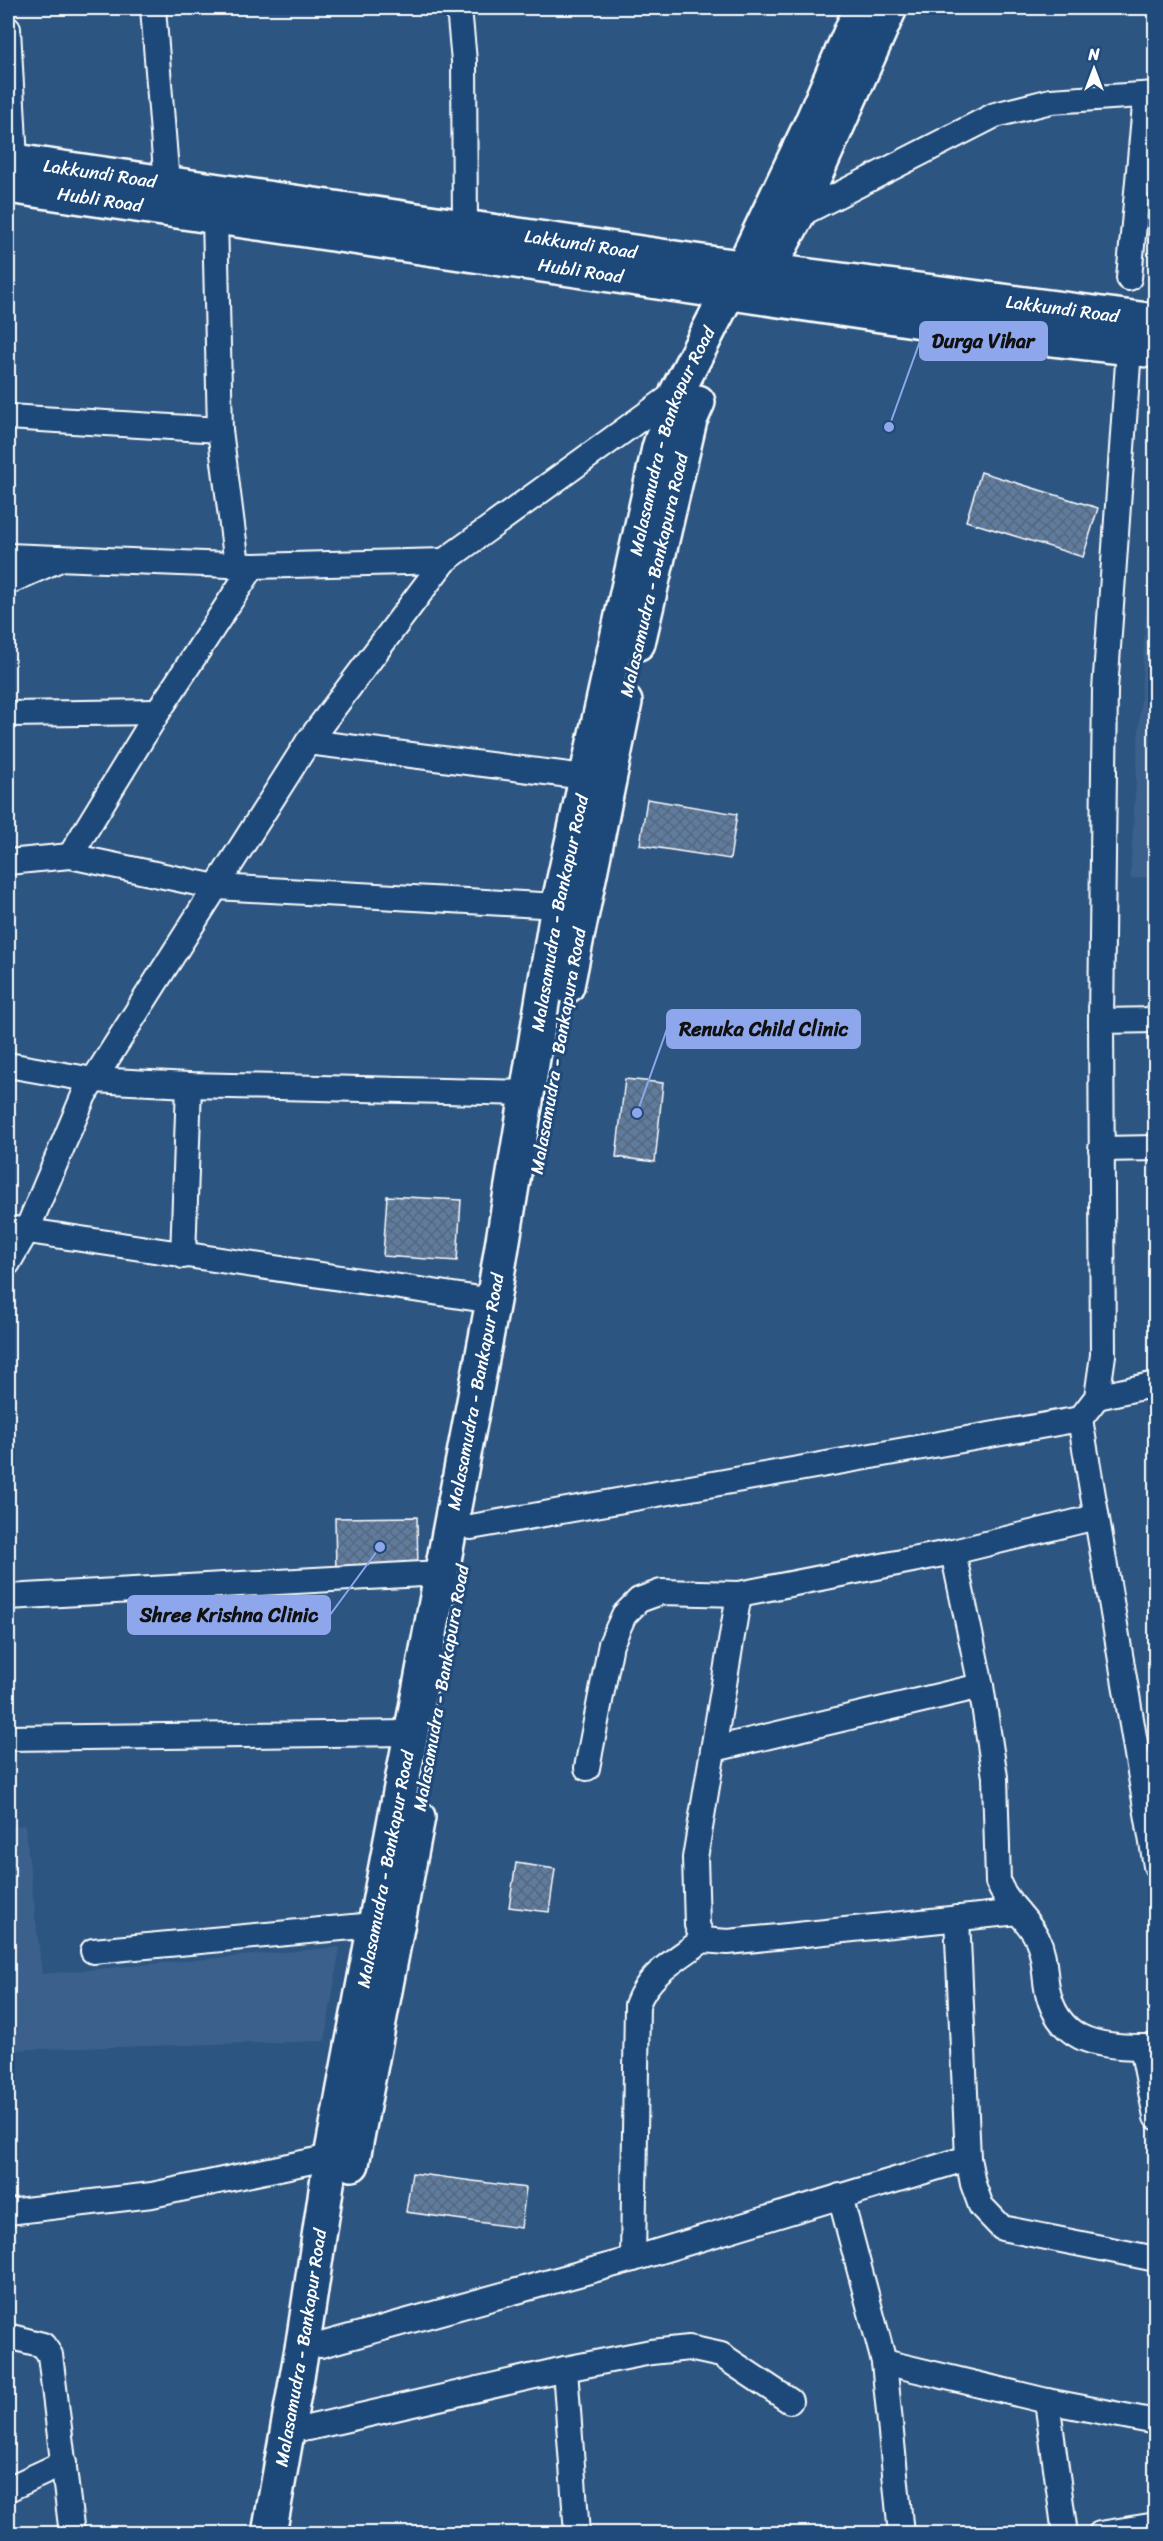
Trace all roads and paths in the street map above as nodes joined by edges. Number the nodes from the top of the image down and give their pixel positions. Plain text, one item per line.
1 (153, 8) edge
2 (459, 8) edge
3 (861, 8) edge
4 (890, 8) edge
5 (8, 28) edge
6 (1151, 94) edge
7 (10, 169) edge
8 (167, 184) junction
9 (797, 216) junction
10 (215, 217) junction
11 (465, 227) junction
12 (1129, 278) dead end
13 (748, 281) junction
14 (1155, 321) edge
15 (1142, 350) edge
16 (677, 392) junction
17 (8, 417) edge
18 (220, 430) junction
19 (8, 556) edge
20 (64, 557) junction
21 (444, 561) junction
22 (245, 565) junction
23 (8, 582) edge
24 (158, 712) junction
25 (8, 714) edge
26 (308, 742) junction
27 (585, 777) junction
28 (70, 856) junction
29 (8, 862) edge
30 (216, 887) junction
31 (558, 906) junction
32 (1155, 1020) edge
33 (1101, 1021) junction
34 (8, 1065) edge
35 (93, 1080) junction
36 (189, 1085) junction
37 (528, 1093) junction
38 (1155, 1148) edge
39 (1101, 1149) junction
40 (17, 1229) edge
41 (183, 1256) junction
42 (8, 1263) edge
43 (493, 1301) junction
44 (1155, 1384) edge
45 (1097, 1397) junction
46 (1080, 1419) junction
47 (1096, 1517) junction
48 (471, 1527) junction
49 (953, 1552) junction
50 (440, 1572) junction
51 (740, 1594) junction
52 (8, 1597) edge
53 (981, 1686) junction
54 (410, 1733) junction
55 (8, 1738) edge
56 (714, 1749) junction
57 (587, 1768) dead end
58 (1155, 1858) edge
59 (1018, 1912) junction
60 (957, 1918) junction
61 (375, 1925) junction
62 (703, 1940) junction
63 (93, 1951) dead end
64 (1149, 2047) edge
65 (1155, 2116) edge
66 (331, 2157) junction
67 (968, 2158) junction
68 (840, 2196) junction
69 (8, 2212) edge
70 (633, 2259) junction
71 (1155, 2259) edge
72 (8, 2336) edge
73 (321, 2345) junction
74 (884, 2362) junction
75 (564, 2369) junction
76 (790, 2401) dead end
77 (1047, 2401) junction
78 (1155, 2421) edge
79 (308, 2428) junction
80 (64, 2463) junction
81 (8, 2489) edge
82 (1155, 2525) edge
83 (72, 2534) edge
84 (269, 2534) edge
85 (290, 2534) edge
86 (577, 2534) edge
87 (901, 2534) edge
88 (1065, 2534) edge
89 (1100, 2534) edge

1 - 8 street
2 - 11 street
3 - 13 main road
4 - 9 main road
5 - 7 street
6 - 9 street
6 - 12 street
7 - 8 main road, Lakkundi Road
7 - 10 main road, Hubli Road
8 - 11 main road, Lakkundi Road
9 - 13 main road
10 - 13 main road, Hubli Road
10 - 18 street
11 - 13 main road, Lakkundi Road
13 - 14 main road, Lakkundi Road
13 - 15 main road, Hubli Road
13 - 16 main road, Malasamudra - Bankapur Road
13 - 48 main road, Malasamudra - Bankapura Road
15 - 33 street
16 - 21 street
16 - 27 main road, Malasamudra - Bankapur Road
17 - 18 street
18 - 22 street
19 - 20 street
20 - 22 street
20 - 23 street
21 - 22 street
21 - 26 street
22 - 24 street
24 - 25 street
24 - 28 street
26 - 27 street
26 - 30 street
27 - 31 main road, Malasamudra - Bankapur Road
28 - 29 street
28 - 30 street
30 - 31 street
30 - 35 street
31 - 37 main road, Malasamudra - Bankapur Road
32 - 33 street
33 - 39 street
34 - 35 street
35 - 36 street
35 - 40 street
36 - 37 street
36 - 41 street
37 - 43 main road, Malasamudra - Bankapur Road
38 - 39 street
39 - 45 street
40 - 41 street
40 - 42 street
41 - 43 street
43 - 50 main road, Malasamudra - Bankapur Road
44 - 45 street
45 - 46 street
46 - 47 street
46 - 48 street
47 - 49 street
47 - 58 street
48 - 73 main road, Malasamudra - Bankapura Road
49 - 51 street
49 - 53 street
50 - 52 street
50 - 54 main road, Malasamudra - Bankapur Road
51 - 56 street
51 - 57 street
53 - 56 street
53 - 59 street
54 - 55 street
54 - 61 main road, Malasamudra - Bankapur Road
56 - 62 street
59 - 60 street
59 - 64 street
60 - 62 street
60 - 67 street
61 - 63 street
61 - 66 main road, Malasamudra - Bankapur Road
62 - 70 street
64 - 65 street
66 - 69 street
66 - 84 main road, Malasamudra - Bankapur Road
67 - 68 street
67 - 71 street
68 - 70 street
68 - 74 street
70 - 73 street
72 - 80 street
73 - 79 main road, Malasamudra - Bankapura Road
74 - 77 street
74 - 87 street
75 - 76 street
75 - 79 street
75 - 86 street
77 - 78 street
77 - 88 street
79 - 85 main road, Malasamudra - Bankapura Road
80 - 81 street
80 - 83 street
82 - 89 street

